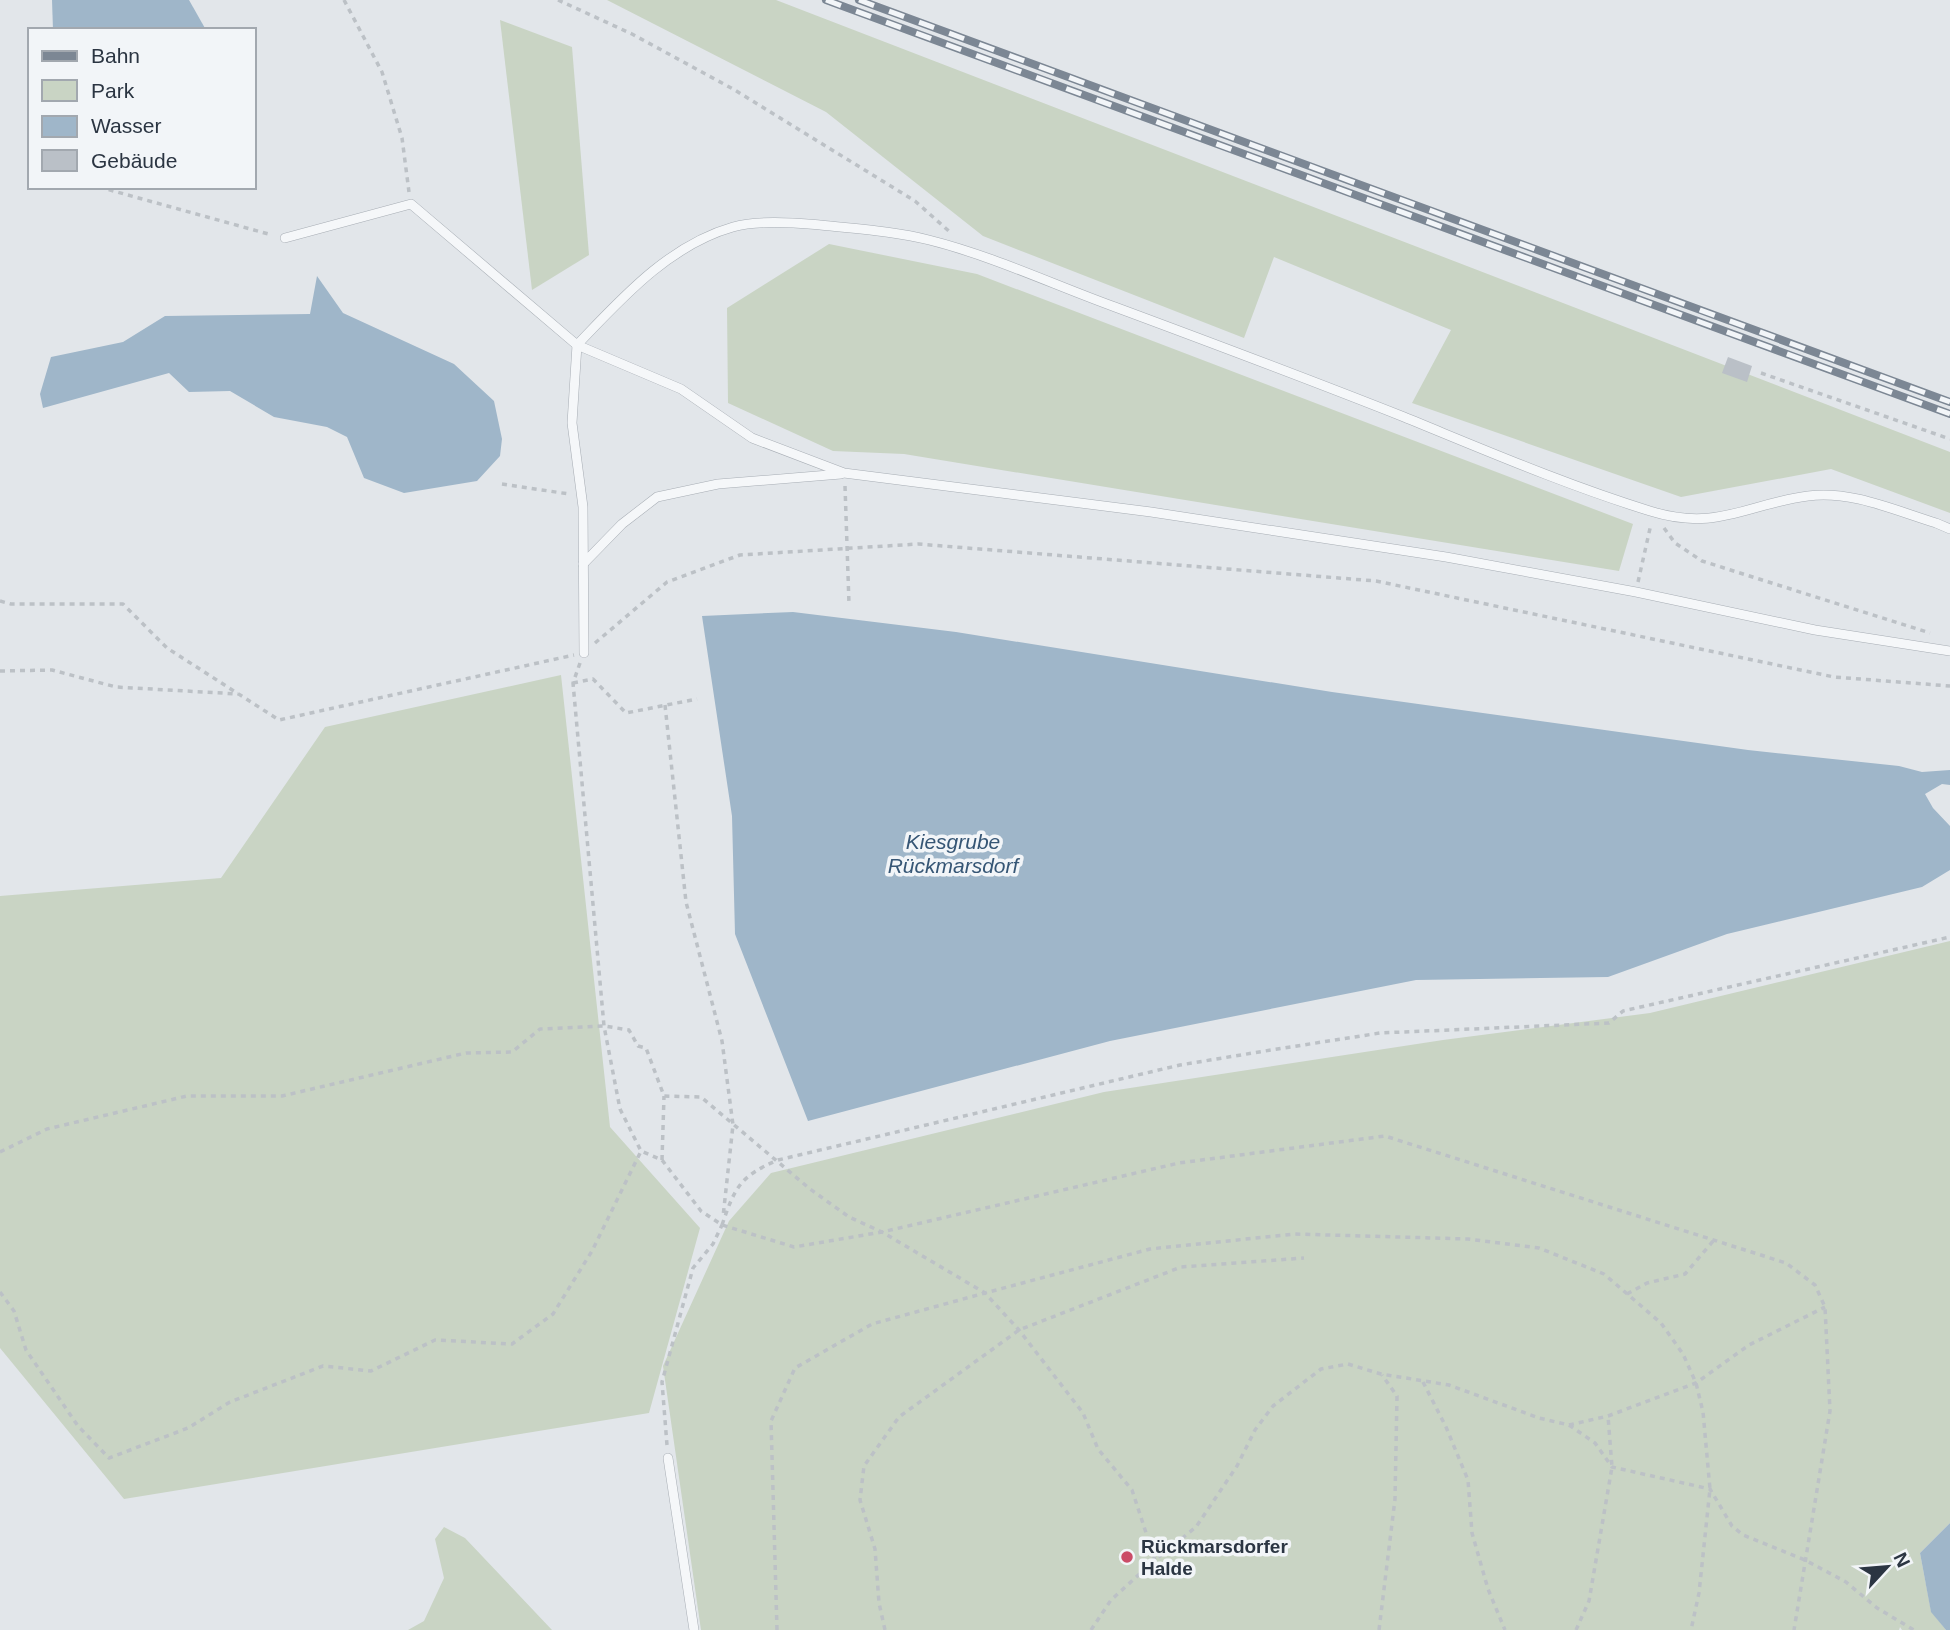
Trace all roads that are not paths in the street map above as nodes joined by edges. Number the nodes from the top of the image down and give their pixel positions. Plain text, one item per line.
1 (285, 238) road end
2 (577, 345) junction
3 (844, 474) junction
4 (1950, 529) edge
5 (583, 564) junction
6 (1950, 650) edge
7 (584, 653) road end
8 (668, 1458) road end
9 (694, 1630) edge

1 - 2 lane
2 - 3 lane
2 - 4 lane
2 - 5 lane
3 - 5 lane
3 - 6 lane
5 - 7 lane
8 - 9 lane

